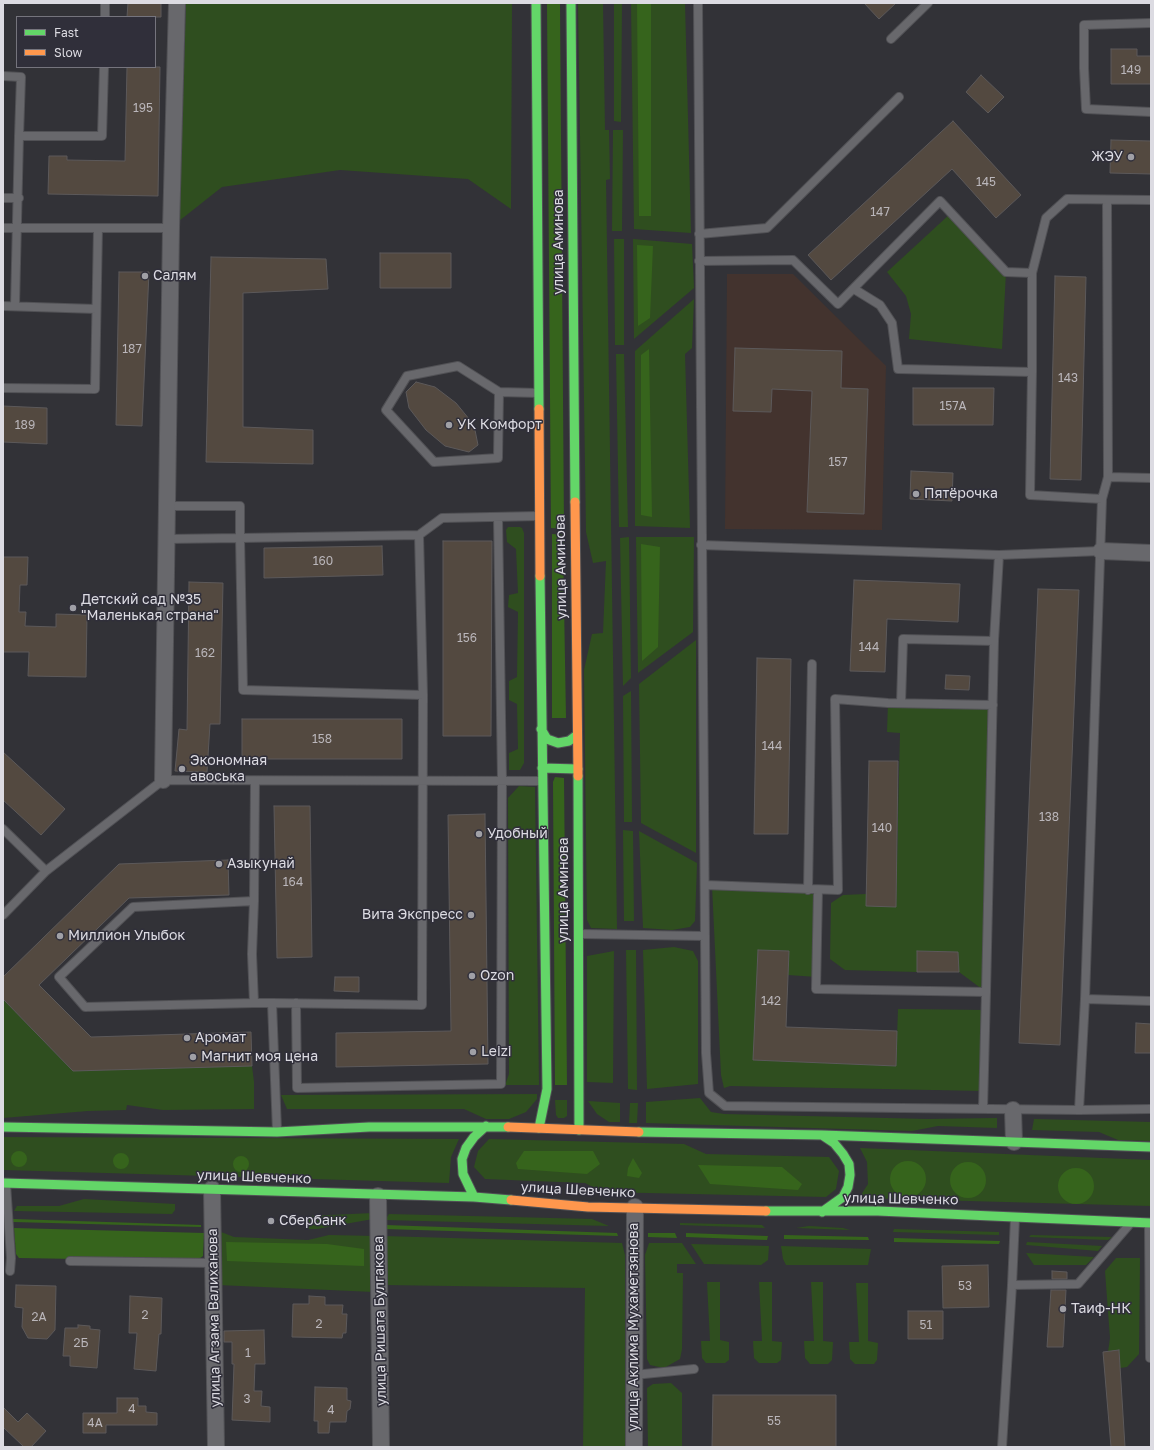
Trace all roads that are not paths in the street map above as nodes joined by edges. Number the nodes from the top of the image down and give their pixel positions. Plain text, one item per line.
1 (105, 3) edge
2 (177, 3) edge
3 (536, 3) edge
4 (571, 3) edge
5 (698, 3) edge
6 (928, 3) edge
7 (105, 16) edge
8 (1151, 23) edge
9 (891, 39) dead end
10 (104, 68) edge
11 (3, 76) edge
12 (899, 97) dead end
13 (1151, 112) edge
14 (19, 136) junction
15 (3, 198) edge
16 (18, 198) junction
17 (1107, 200) junction
18 (1151, 200) edge
19 (3, 228) edge
20 (18, 228) junction
21 (98, 228) junction
22 (171, 228) junction
23 (699, 234) junction
24 (699, 261) junction
25 (1032, 273) junction
26 (854, 289) junction
27 (3, 306) edge
28 (15, 306) junction
29 (96, 309) junction
30 (1032, 372) junction
31 (3, 388) edge
32 (499, 392) junction
33 (540, 393) junction
34 (1108, 477) junction
35 (1151, 478) edge
36 (1102, 499) junction
37 (166, 506) junction
38 (540, 516) junction
39 (498, 517) junction
40 (419, 535) junction
41 (240, 538) junction
42 (165, 539) junction
43 (701, 545) junction
44 (1101, 551) junction
45 (1151, 553) edge
46 (999, 555) junction
47 (994, 641) junction
48 (812, 664) dead end
49 (423, 695) junction
50 (901, 703) junction
51 (993, 705) junction
52 (541, 729) junction
53 (577, 735) junction
54 (542, 768) junction
55 (578, 769) junction
56 (163, 780) junction
57 (502, 780) junction
58 (255, 781) junction
59 (422, 781) junction
60 (542, 781) junction
61 (3, 828) edge
62 (46, 871) junction
63 (705, 886) junction
64 (808, 890) junction
65 (818, 890) junction
66 (254, 901) junction
67 (3, 915) edge
68 (579, 934) junction
69 (705, 936) junction
70 (986, 992) junction
71 (1085, 999) junction
72 (1151, 1002) edge
73 (254, 1003) junction
74 (272, 1003) junction
75 (296, 1003) junction
76 (983, 1109) junction
77 (1151, 1109) edge
78 (1013, 1110) junction
79 (1079, 1110) junction
80 (486, 1126) junction
81 (3, 1127) edge
82 (539, 1128) junction
83 (579, 1130) junction
84 (277, 1132) junction
85 (822, 1135) junction
86 (1014, 1142) junction
87 (1151, 1147) edge
88 (5, 1184) edge
89 (212, 1190) junction
90 (378, 1196) junction
91 (474, 1197) junction
92 (635, 1207) junction
93 (822, 1212) junction
94 (1015, 1216) junction
95 (1130, 1223) junction
96 (1150, 1223) edge
97 (70, 1261) dead end
98 (213, 1263) junction
99 (10, 1271) dead end
100 (1012, 1284) junction
101 (1150, 1358) edge
102 (694, 1369) dead end
103 (634, 1375) junction
104 (216, 1447) edge
105 (381, 1447) edge
106 (634, 1447) edge
107 (1002, 1447) edge

1 - 7 lane
2 - 22 street
3 - 33 main road, улица Аминова
4 - 53 main road, улица Аминова
5 - 23 lane
6 - 9 lane
8 - 13 lane
10 - 14 lane
11 - 14 lane
12 - 23 lane
14 - 16 lane
15 - 16 lane
16 - 20 lane
17 - 18 lane
17 - 25 lane
17 - 34 lane
19 - 20 lane
20 - 21 lane
20 - 28 lane
21 - 22 lane
21 - 29 lane
22 - 37 street
23 - 24 lane
24 - 26 lane
24 - 43 lane
25 - 26 lane
25 - 30 lane
26 - 30 lane
27 - 28 lane
28 - 29 lane
29 - 31 lane
30 - 36 lane
32 - 32 lane
32 - 33 lane
33 - 38 main road, улица Аминова
34 - 35 lane
34 - 36 lane
36 - 44 lane
37 - 41 lane
37 - 42 street
38 - 39 lane
38 - 52 main road, улица Аминова
39 - 40 lane
39 - 57 lane
40 - 41 lane
40 - 49 lane
41 - 42 lane
41 - 49 lane
42 - 56 street
43 - 46 lane
43 - 63 lane
44 - 45 street
44 - 46 lane
44 - 71 lane
46 - 47 lane
47 - 50 lane
47 - 51 lane
48 - 64 lane
49 - 59 lane
50 - 51 lane
50 - 65 lane
51 - 70 lane
52 - 53 main road
52 - 54 main road, улица Аминова
53 - 55 main road, улица Аминова
54 - 55 main road
54 - 60 main road, улица Аминова
55 - 68 main road, улица Аминова
56 - 58 lane
56 - 62 lane
57 - 59 lane
57 - 60 lane
57 - 75 lane
58 - 59 lane
58 - 66 lane
59 - 75 lane
60 - 82 main road, улица Аминова
61 - 62 lane
62 - 67 lane
63 - 64 lane
63 - 69 lane
64 - 65 lane
65 - 70 lane
66 - 73 lane
66 - 73 lane
68 - 69 lane
68 - 83 main road, улица Аминова
69 - 76 lane
70 - 76 lane
71 - 72 lane
71 - 79 lane
73 - 74 lane
74 - 75 lane
74 - 84 lane
76 - 78 lane
77 - 79 lane
78 - 79 lane
78 - 86 street
80 - 82 main road
80 - 84 main road
80 - 91 main road
81 - 84 main road
82 - 83 main road
83 - 85 main road
85 - 86 main road
85 - 93 main road
86 - 87 main road
88 - 89 main road, улица Шевченко
88 - 99 lane
89 - 90 main road, улица Шевченко
89 - 98 street, улица Агзама Валиханова
90 - 91 main road, улица Шевченко
90 - 105 street, улица Ришата Булгакова
91 - 92 main road, улица Шевченко
92 - 93 main road, улица Шевченко
92 - 103 street, улица Аклима Мухаметзянова
93 - 94 main road, улица Шевченко
94 - 95 main road, улица Шевченко
94 - 100 lane
95 - 96 main road, улица Шевченко
95 - 100 lane
96 - 101 lane
97 - 98 lane
98 - 104 street, улица Агзама Валиханова
100 - 107 lane
102 - 103 lane
103 - 106 street, улица Аклима Мухаметзянова

